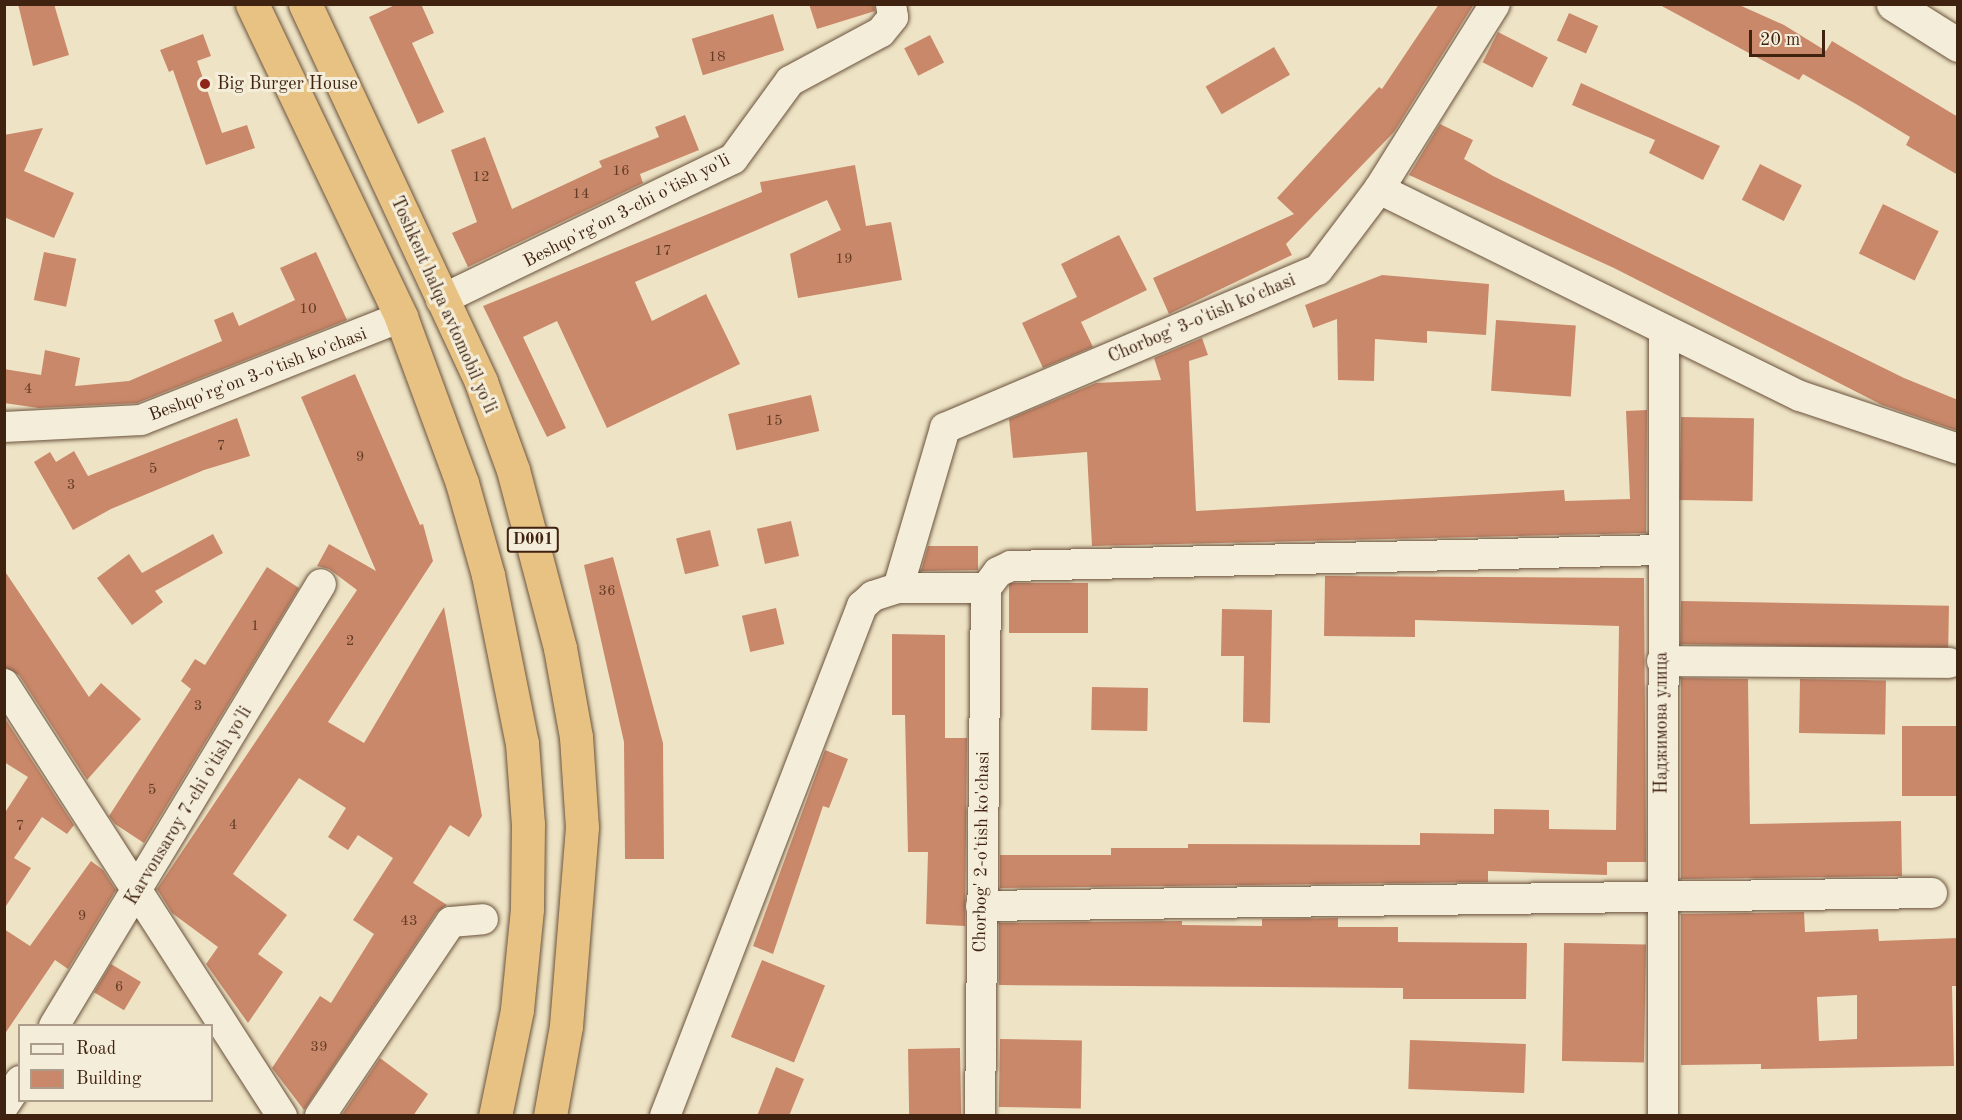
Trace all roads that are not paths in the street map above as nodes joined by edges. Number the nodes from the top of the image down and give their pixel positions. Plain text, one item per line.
1 (252, 4) edge
2 (305, 4) edge
3 (891, 4) edge
4 (1496, 4) edge
5 (1893, 4) edge
6 (1958, 45) edge
7 (1379, 189) junction
8 (441, 300) junction
9 (401, 317) junction
10 (1664, 331) junction
11 (4, 428) edge
12 (1958, 449) edge
13 (1663, 550) junction
14 (321, 584) dead end
15 (898, 588) junction
16 (986, 588) junction
17 (1662, 661) junction
18 (1949, 663) dead end
19 (4, 684) edge
20 (139, 889) junction
21 (1932, 893) dead end
22 (1662, 898) junction
23 (981, 906) junction
24 (483, 920) dead end
25 (55, 1024) edge
26 (18, 1084) edge
27 (4, 1105) edge
28 (282, 1116) edge
29 (320, 1116) edge
30 (495, 1116) edge
31 (550, 1116) edge
32 (664, 1116) edge
33 (980, 1116) edge
34 (1663, 1116) edge

1 - 9 highway, D001
2 - 8 highway, Toshkent halqa avtomobil yo'li / D001
3 - 8 street, Beshqo'rg'on 3-chi o'tish yo'li
4 - 7 street, Chorbog' 3-o'tish ko'chasi
5 - 6 main road
7 - 10 street
7 - 15 street, Chorbog' 3-o'tish ko'chasi
8 - 31 highway, Toshkent halqa avtomobil yo'li / D001
9 - 11 street, Beshqo'rg'on 3-o'tish ko'chasi
9 - 30 highway, D001
10 - 12 street
10 - 13 street, Наджимова улица
13 - 16 street
13 - 17 street, Наджимова улица
14 - 20 street, Karvonsaroy 7-chi o'tish yo'li
15 - 16 street
15 - 32 street
16 - 23 street, Chorbog' 2-o'tish ko'chasi
17 - 18 street
17 - 22 street, Наджимова улица
19 - 20 street
20 - 25 street, Karvonsaroy 7-chi o'tish yo'li
20 - 28 street
21 - 22 street
22 - 23 street
22 - 34 street, Наджимова улица
23 - 33 street, Chorbog' 2-o'tish ko'chasi
24 - 29 street
26 - 27 street

